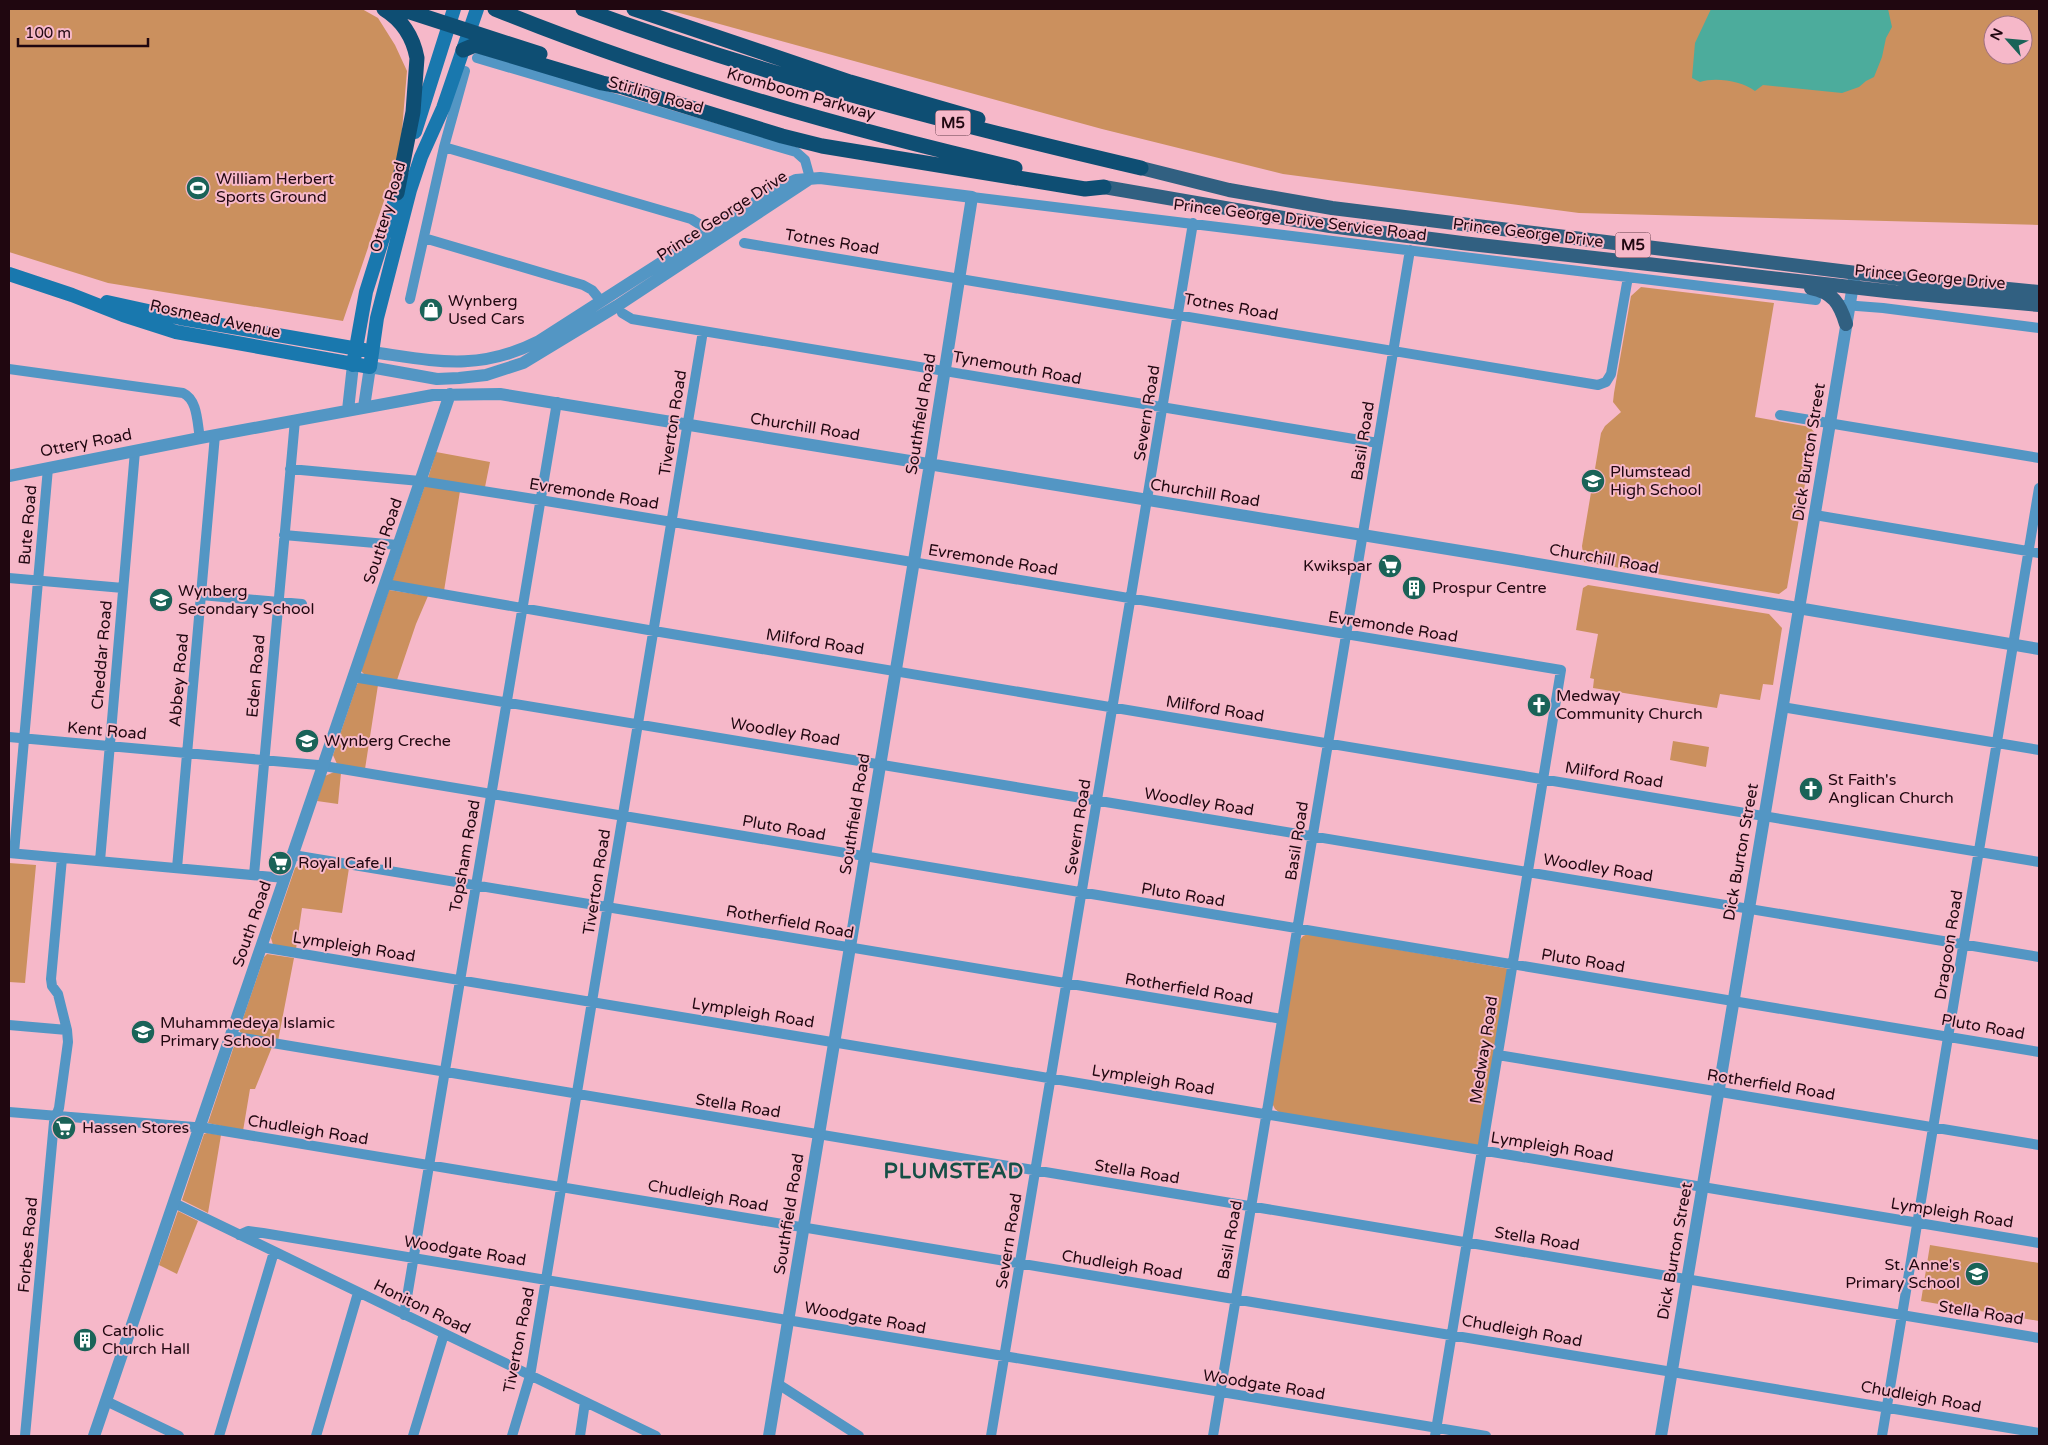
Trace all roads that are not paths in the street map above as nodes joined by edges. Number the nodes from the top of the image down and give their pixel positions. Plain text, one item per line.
1 (384, 9) edge
2 (401, 9) edge
3 (477, 9) edge
4 (583, 9) edge
5 (634, 9) edge
6 (498, 10) edge
7 (451, 16) edge
8 (470, 30) junction
9 (463, 50) junction
10 (477, 58) dead end
11 (465, 71) dead end
12 (623, 86) junction
13 (444, 147) junction
14 (1141, 168) junction
15 (810, 178) junction
16 (1104, 187) junction
17 (397, 193) junction
18 (972, 197) junction
19 (1193, 223) junction
20 (707, 233) junction
21 (424, 238) junction
22 (744, 243) dead end
23 (1410, 250) junction
24 (1855, 272) junction
25 (9, 274) edge
26 (1751, 276) junction
27 (1628, 277) junction
28 (960, 279) junction
29 (1853, 287) junction
30 (2039, 292) edge
31 (72, 295) junction
32 (410, 298) dead end
33 (1816, 300) dead end
34 (602, 301) junction
35 (1845, 305) junction
36 (2039, 305) edge
37 (622, 313) dead end
38 (1178, 314) junction
39 (1846, 324) joint
40 (2039, 328) edge
41 (703, 331) junction
42 (355, 349) junction
43 (1394, 350) junction
44 (372, 352) junction
45 (353, 365) junction
46 (370, 367) junction
47 (9, 369) edge
48 (944, 370) junction
49 (450, 394) junction
50 (557, 402) junction
51 (364, 407) junction
52 (1163, 408) junction
53 (348, 410) junction
54 (1780, 415) dead end
55 (295, 420) junction
56 (1830, 423) junction
57 (688, 424) junction
58 (215, 435) junction
59 (200, 438) junction
60 (1378, 443) junction
61 (135, 451) junction
62 (2039, 458) edge
63 (930, 464) junction
64 (48, 468) junction
65 (290, 469) junction
66 (9, 476) edge
67 (420, 481) junction
68 (2039, 488) edge
69 (540, 500) junction
70 (1147, 500) junction
71 (1815, 516) junction
72 (672, 522) junction
73 (284, 534) junction
74 (1363, 536) junction
75 (398, 545) junction
76 (2034, 552) edge
77 (914, 562) junction
78 (9, 578) edge
79 (38, 580) junction
80 (385, 584) junction
81 (123, 588) junction
82 (201, 595) junction
83 (1131, 598) junction
84 (278, 602) junction
85 (302, 604) dead end
86 (522, 608) junction
87 (1798, 608) junction
88 (654, 631) junction
89 (1346, 635) junction
90 (2014, 644) junction
91 (2039, 648) edge
92 (1562, 670) joint
93 (896, 671) junction
94 (354, 677) junction
95 (506, 702) junction
96 (1113, 707) junction
97 (1782, 707) junction
98 (638, 723) junction
99 (9, 737) edge
100 (24, 738) junction
101 (1328, 743) junction
102 (1997, 743) junction
103 (110, 747) junction
104 (2039, 750) edge
105 (187, 754) junction
106 (264, 760) junction
107 (880, 764) junction
108 (323, 766) junction
109 (1544, 779) junction
110 (491, 794) junction
111 (1097, 800) junction
112 (623, 816) junction
113 (1764, 816) junction
114 (1312, 836) junction
115 (1979, 852) junction
116 (11, 853) edge
117 (293, 855) junction
118 (865, 857) junction
119 (62, 858) junction
120 (100, 861) junction
121 (2039, 862) edge
122 (177, 868) junction
123 (1528, 872) junction
124 (254, 875) junction
125 (285, 878) junction
126 (475, 884) junction
127 (1082, 893) junction
128 (608, 907) junction
129 (1748, 908) junction
130 (1298, 929) junction
131 (1964, 944) junction
132 (262, 947) junction
133 (850, 947) junction
134 (2039, 957) edge
135 (1513, 965) junction
136 (460, 980) junction
137 (1067, 984) junction
138 (1733, 1001) junction
139 (592, 1002) junction
140 (1282, 1019) junction
141 (9, 1025) edge
142 (67, 1030) junction
143 (231, 1036) junction
144 (1949, 1036) junction
145 (834, 1042) junction
146 (2039, 1052) edge
147 (1498, 1055) junction
148 (444, 1072) junction
149 (1051, 1078) junction
150 (1718, 1091) junction
151 (577, 1094) junction
152 (9, 1112) edge
153 (1267, 1114) junction
154 (56, 1116) junction
155 (1933, 1127) junction
156 (200, 1128) junction
157 (818, 1134) junction
158 (2039, 1145) edge
159 (1482, 1150) junction
160 (429, 1165) junction
161 (1036, 1171) junction
162 (562, 1186) junction
163 (1702, 1186) junction
164 (174, 1203) junction
165 (1251, 1206) junction
166 (1918, 1222) junction
167 (803, 1227) junction
168 (239, 1235) junction
169 (1467, 1242) junction
170 (2039, 1243) edge
171 (274, 1252) junction
172 (414, 1258) junction
173 (1020, 1263) junction
174 (1686, 1278) junction
175 (546, 1280) junction
176 (358, 1293) junction
177 (1236, 1299) junction
178 (404, 1315) junction
179 (1902, 1315) junction
180 (788, 1320) junction
181 (444, 1334) junction
182 (1452, 1334) junction
183 (2039, 1338) edge
184 (1004, 1357) junction
185 (1671, 1371) junction
186 (530, 1376) junction
187 (778, 1384) junction
188 (1220, 1393) junction
189 (106, 1401) junction
190 (585, 1402) junction
191 (1887, 1406) junction
192 (1435, 1432) edge
193 (2039, 1432) edge
194 (26, 1436) edge
195 (94, 1436) edge
196 (178, 1436) edge
197 (219, 1436) edge
198 (316, 1436) edge
199 (413, 1436) edge
200 (512, 1436) edge
201 (580, 1436) edge
202 (656, 1436) edge
203 (769, 1436) edge
204 (859, 1436) edge
205 (991, 1436) edge
206 (1213, 1436) edge
207 (1486, 1436) edge
208 (1661, 1436) edge
209 (1882, 1436) edge

1 - 17 highway
2 - 7 highway
3 - 8 main road, Ottery Road
4 - 14 highway, Kromboom Parkway / M5
5 - 14 highway
6 - 16 highway, Kromboom Parkway / M5
7 - 8 highway
7 - 17 main road, Ottery Road
8 - 9 main road, Ottery Road
8 - 12 highway
9 - 12 highway
9 - 44 main road, Ottery Road
10 - 15 street, Stirling Road
11 - 13 street
12 - 16 highway
13 - 20 street
13 - 21 street
14 - 24 main road, Prince George Drive / M5
15 - 18 street, Prince George Drive Service Road
15 - 20 street, Prince George Drive
15 - 46 street, Prince George Drive
16 - 26 main road, Prince George Drive / M5
17 - 42 main road, Ottery Road
18 - 19 street, Prince George Drive Service Road
18 - 28 street, Southfield Road
19 - 23 street, Prince George Drive Service Road
19 - 38 street, Severn Road
20 - 34 street, Prince George Drive
21 - 32 street
21 - 34 street
22 - 28 street, Totnes Road
23 - 27 street, Prince George Drive Service Road
23 - 43 street, Basil Road
24 - 29 street
24 - 30 main road, Prince George Drive / M5
25 - 31 main road, Rosmead Avenue
26 - 29 main road, Prince George Drive / M5
26 - 35 main road
27 - 33 street, Prince George Drive Service Road
27 - 43 street, Totnes Road
28 - 38 street, Totnes Road
28 - 48 street, Southfield Road
29 - 35 street
29 - 36 main road, Prince George Drive / M5
31 - 42 main road, Rosmead Avenue
31 - 45 main road, Rosmead Avenue
34 - 44 street, Prince George Drive
35 - 39 main road
35 - 40 street
37 - 41 street, Tynemouth Road
38 - 43 street, Totnes Road
38 - 52 street, Severn Road
39 - 56 street, Dick Burton Street
41 - 48 street, Tynemouth Road
41 - 57 street, Tiverton Road
42 - 44 main road, Rosmead Avenue
42 - 45 main road, Ottery Road
43 - 60 street, Basil Road
44 - 46 main road, Ottery Road
45 - 46 main road, Rosmead Avenue
45 - 53 street, Ottery Road
46 - 51 street, Ottery Road
47 - 59 street
48 - 52 street, Tynemouth Road
48 - 63 street, Southfield Road
49 - 50 street, Churchill Road
49 - 51 street, Churchill Road
49 - 67 street, South Road
50 - 57 street, Churchill Road
50 - 69 street, Topsham Road
51 - 53 street, Ottery Road
52 - 60 street, Tynemouth Road
52 - 70 street, Severn Road
53 - 55 street, Ottery Road
54 - 56 street
55 - 58 street, Ottery Road
55 - 65 street, Eden Road
56 - 62 street
56 - 71 street, Dick Burton Street
57 - 63 street, Churchill Road
57 - 72 street, Tiverton Road
58 - 59 street, Ottery Road
58 - 82 street, Abbey Road
59 - 61 street, Ottery Road
60 - 74 street, Basil Road
61 - 64 street, Ottery Road
61 - 81 street, Cheddar Road
63 - 70 street, Churchill Road
63 - 77 street, Southfield Road
64 - 66 street, Ottery Road
64 - 79 street, Bute Road
65 - 67 street, Evremonde Road
65 - 73 street, Eden Road
67 - 69 street, Evremonde Road
67 - 75 street, South Road
68 - 76 street, Dragoon Road
69 - 72 street, Evremonde Road
69 - 86 street, Topsham Road
70 - 74 street, Churchill Road
70 - 83 street, Severn Road
71 - 76 street
71 - 87 street, Dick Burton Street
72 - 77 street, Evremonde Road
72 - 88 street, Tiverton Road
73 - 75 street
73 - 84 street, Eden Road
74 - 87 street, Churchill Road
74 - 89 street, Basil Road
75 - 80 street, South Road
76 - 90 street, Dragoon Road
77 - 83 street, Evremonde Road
77 - 93 street, Southfield Road
78 - 79 street
79 - 81 street
79 - 100 street, Bute Road
80 - 86 street, Milford Road
80 - 94 street, South Road
81 - 103 street, Cheddar Road
82 - 84 street
82 - 105 street, Abbey Road
83 - 89 street, Evremonde Road
83 - 96 street, Severn Road
84 - 85 street
84 - 106 street, Eden Road
86 - 88 street, Milford Road
86 - 95 street, Topsham Road
87 - 90 street, Churchill Road
87 - 97 street, Dick Burton Street
88 - 93 street, Milford Road
88 - 98 street, Tiverton Road
89 - 92 street, Evremonde Road
89 - 101 street, Basil Road
90 - 91 street, Churchill Road
90 - 102 street, Dragoon Road
92 - 109 street, Medway Road
93 - 96 street, Milford Road
93 - 107 street, Southfield Road
94 - 95 street, Woodley Road
94 - 108 street, South Road
95 - 98 street, Woodley Road
95 - 110 street, Topsham Road
96 - 101 street, Milford Road
96 - 111 street, Severn Road
97 - 102 street
97 - 113 street, Dick Burton Street
98 - 107 street, Woodley Road
98 - 112 street, Tiverton Road
99 - 100 street, Kent Road
100 - 103 street, Kent Road
100 - 116 street, Bute Road
101 - 109 street, Milford Road
101 - 114 street, Basil Road
102 - 104 street
102 - 115 street, Dragoon Road
103 - 105 street, Kent Road
103 - 120 street, Cheddar Road
105 - 106 street, Kent Road
105 - 122 street, Abbey Road
106 - 108 street, Kent Road
106 - 124 street, Eden Road
107 - 111 street, Woodley Road
107 - 118 street, Southfield Road
108 - 110 street, Pluto Road
108 - 117 street, South Road
109 - 113 street, Milford Road
109 - 123 street, Medway Road
110 - 112 street, Pluto Road
110 - 126 street, Topsham Road
111 - 114 street, Woodley Road
111 - 127 street, Severn Road
112 - 118 street, Pluto Road
112 - 128 street, Tiverton Road
113 - 115 street, Milford Road
113 - 129 street, Dick Burton Street
114 - 123 street, Woodley Road
114 - 130 street, Basil Road
115 - 121 street, Milford Road
115 - 131 street, Dragoon Road
116 - 119 street
117 - 125 street, South Road
117 - 126 street, Rotherfield Road
118 - 127 street, Pluto Road
118 - 133 street, Southfield Road
119 - 120 street
119 - 142 street, Forbes Road
120 - 122 street
122 - 124 street
123 - 129 street, Woodley Road
123 - 135 street, Medway Road
124 - 125 street
125 - 132 street, South Road
126 - 128 street, Rotherfield Road
126 - 136 street, Topsham Road
127 - 130 street, Pluto Road
127 - 137 street, Severn Road
128 - 133 street, Rotherfield Road
128 - 139 street, Tiverton Road
129 - 131 street, Woodley Road
129 - 138 street, Dick Burton Street
130 - 135 street, Pluto Road
130 - 140 street, Basil Road
131 - 134 street, Woodley Road
131 - 144 street, Dragoon Road
132 - 136 street, Lympleigh Road
132 - 143 street, South Road
133 - 137 street, Rotherfield Road
133 - 145 street, Southfield Road
135 - 138 street, Pluto Road
135 - 147 street, Medway Road
136 - 139 street, Lympleigh Road
136 - 148 street, Topsham Road
137 - 140 street, Rotherfield Road
137 - 149 street, Severn Road
138 - 144 street, Pluto Road
138 - 150 street, Dick Burton Street
139 - 145 street, Lympleigh Road
139 - 151 street, Tiverton Road
140 - 153 street, Basil Road
141 - 142 street
142 - 154 street, Forbes Road
143 - 148 street, Stella Road
143 - 156 street, South Road
144 - 146 street, Pluto Road
144 - 155 street, Dragoon Road
145 - 149 street, Lympleigh Road
145 - 157 street, Southfield Road
147 - 150 street, Rotherfield Road
147 - 159 street, Medway Road
148 - 151 street, Stella Road
148 - 160 street, Topsham Road
149 - 153 street, Lympleigh Road
149 - 161 street, Severn Road
150 - 155 street, Rotherfield Road
150 - 163 street, Dick Burton Street
151 - 157 street, Stella Road
151 - 162 street, Tiverton Road
152 - 154 street, Chudleigh Road
153 - 159 street, Lympleigh Road
153 - 165 street, Basil Road
154 - 156 street, Chudleigh Road
154 - 194 street, Forbes Road
155 - 158 street, Rotherfield Road
155 - 166 street, Dragoon Road
156 - 160 street, Chudleigh Road
156 - 164 street, South Road
157 - 161 street, Stella Road
157 - 167 street, Southfield Road
159 - 163 street, Lympleigh Road
159 - 169 street, Medway Road
160 - 162 street, Chudleigh Road
160 - 172 street, Topsham Road
161 - 165 street, Stella Road
161 - 173 street, Severn Road
162 - 167 street, Chudleigh Road
162 - 175 street, Tiverton Road
163 - 166 street, Lympleigh Road
163 - 174 street, Dick Burton Street
164 - 168 street, Honiton Road
164 - 189 street, South Road
165 - 169 street, Stella Road
165 - 177 street, Basil Road
166 - 170 street, Lympleigh Road
166 - 179 street, Dragoon Road
167 - 173 street, Chudleigh Road
167 - 180 street, Southfield Road
168 - 171 street, Honiton Road
168 - 172 street, Woodgate Road
169 - 174 street, Stella Road
169 - 182 street, Medway Road
171 - 176 street, Honiton Road
171 - 197 street
172 - 175 street, Woodgate Road
172 - 178 street, Topsham Road
173 - 177 street, Chudleigh Road
173 - 184 street, Severn Road
174 - 179 street, Stella Road
174 - 185 street, Dick Burton Street
175 - 180 street, Woodgate Road
175 - 186 street, Tiverton Road
176 - 178 street, Honiton Road
176 - 198 street
177 - 182 street, Chudleigh Road
177 - 188 street, Basil Road
178 - 181 street, Honiton Road
179 - 183 street, Stella Road
179 - 191 street, Dragoon Road
180 - 184 street, Woodgate Road
180 - 187 street, Southfield Road
181 - 186 street, Honiton Road
181 - 199 street
182 - 185 street, Chudleigh Road
182 - 192 street, Medway Road
184 - 188 street, Woodgate Road
184 - 205 street, Severn Road
185 - 191 street, Chudleigh Road
185 - 208 street, Dick Burton Street
186 - 190 street, Honiton Road
186 - 200 street, Tiverton Road
187 - 203 street, Southfield Road
187 - 204 street
188 - 192 street, Woodgate Road
188 - 206 street, Basil Road
189 - 195 street, South Road
189 - 196 street
190 - 201 street
190 - 202 street, Honiton Road
191 - 193 street, Chudleigh Road
191 - 209 street, Dragoon Road
192 - 207 street, Woodgate Road

